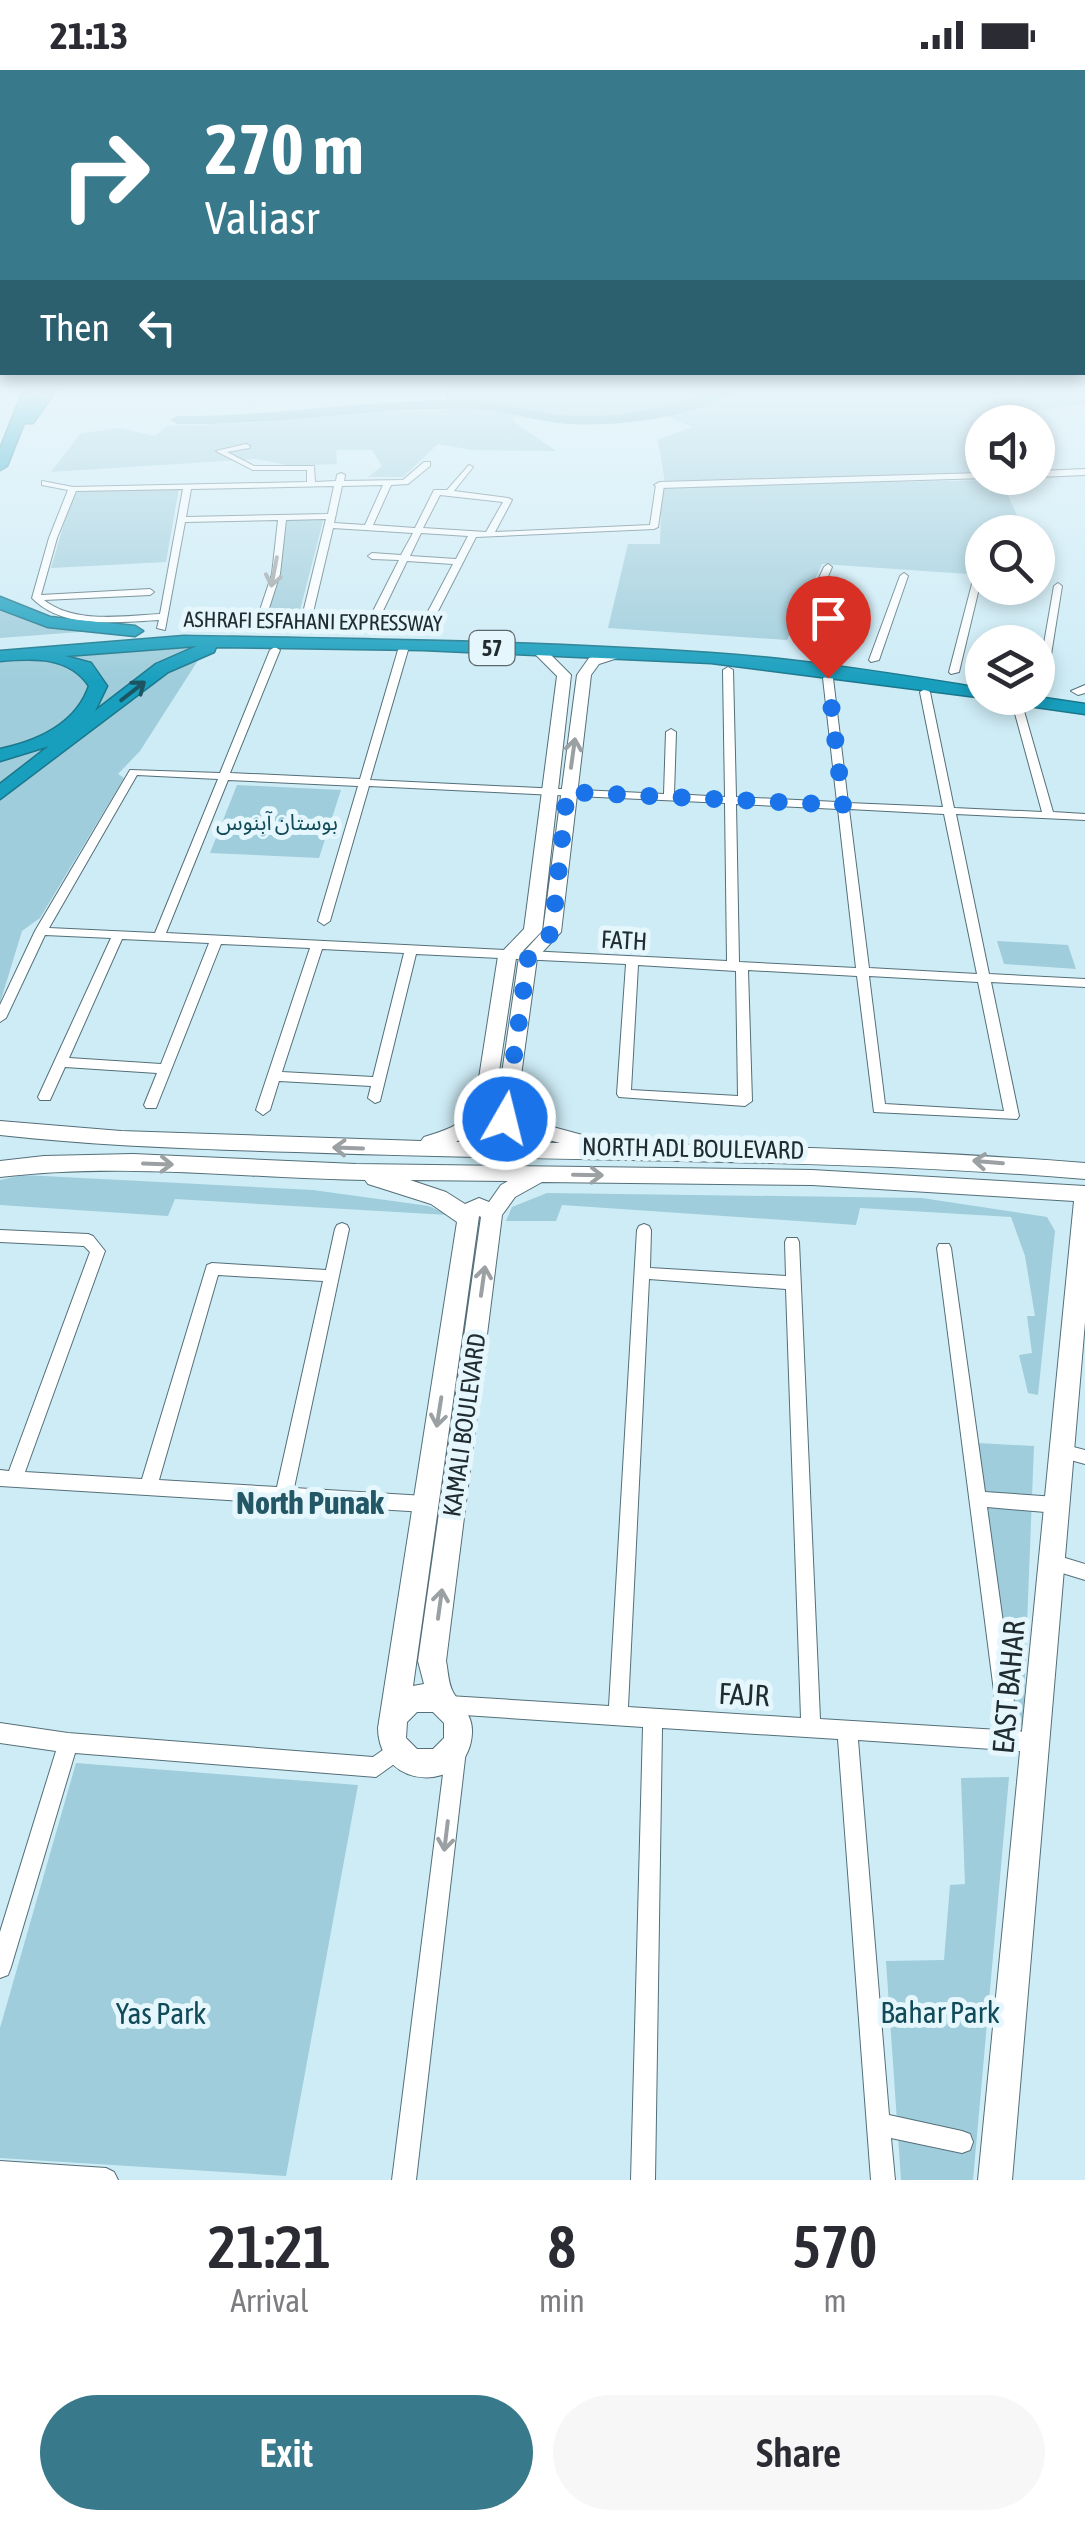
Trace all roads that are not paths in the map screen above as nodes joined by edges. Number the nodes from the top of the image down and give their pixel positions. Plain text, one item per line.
1 (48, 484) edge
2 (235, 484) edge
3 (339, 484) edge
4 (387, 484) edge
5 (456, 484) edge
6 (678, 484) edge
7 (660, 485) joint
8 (188, 486) junction
9 (73, 488) junction
10 (449, 493) junction
11 (282, 517) junction
12 (180, 520) junction
13 (331, 520) junction
14 (368, 527) junction
15 (419, 531) junction
16 (473, 535) junction
17 (490, 535) junction
18 (372, 556) dead end
19 (403, 558) junction
20 (459, 562) junction
21 (828, 568) dead end
22 (904, 576) dead end
23 (1058, 586) dead end
24 (150, 592) dead end
25 (36, 598) junction
26 (0, 602) edge
27 (971, 605) edge
28 (430, 619) dead end
29 (373, 620) dead end
30 (162, 623) junction
31 (304, 625) junction
32 (1051, 625) edge
33 (135, 631) junction
34 (266, 638) junction
35 (0, 642) edge
36 (522, 649) junction
37 (403, 650) dead end
38 (622, 652) junction
39 (812, 652) junction
40 (0, 657) edge
41 (874, 660) junction
42 (587, 666) junction
43 (559, 667) junction
44 (728, 670) dead end
45 (954, 672) junction
46 (965, 674) edge
47 (828, 678) dead end
48 (1055, 689) edge
49 (965, 690) edge
50 (925, 692) dead end
51 (1083, 695) edge
52 (1055, 698) edge
53 (1020, 715) edge
54 (672, 732) dead end
55 (0, 754) edge
56 (225, 776) junction
57 (362, 782) junction
58 (558, 792) junction
59 (0, 793) edge
60 (669, 797) junction
61 (730, 800) junction
62 (843, 805) junction
63 (949, 810) junction
64 (1048, 815) junction
65 (1085, 816) edge
66 (324, 921) dead end
67 (41, 931) junction
68 (118, 935) junction
69 (159, 938) junction
70 (216, 940) junction
71 (317, 946) junction
72 (410, 952) junction
73 (507, 956) junction
74 (528, 958) junction
75 (632, 963) junction
76 (738, 968) junction
77 (861, 974) junction
78 (986, 978) junction
79 (1085, 983) edge
80 (0, 1018) edge
81 (61, 1062) junction
82 (164, 1069) junction
83 (273, 1076) junction
84 (378, 1082) junction
85 (45, 1097) dead end
86 (375, 1098) dead end
87 (150, 1104) dead end
88 (263, 1110) dead end
89 (483, 1113) junction
90 (506, 1113) junction
91 (0, 1130) edge
92 (406, 1149) junction
93 (616, 1150) junction
94 (0, 1160) edge
95 (60, 1161) junction
96 (0, 1169) edge
97 (1085, 1171) edge
98 (354, 1172) junction
99 (540, 1174) junction
100 (1085, 1197) edge
101 (476, 1215) junction
102 (342, 1229) dead end
103 (644, 1230) dead end
104 (0, 1236) edge
105 (792, 1242) dead end
106 (944, 1248) dead end
107 (642, 1273) junction
108 (332, 1276) junction
109 (794, 1283) junction
110 (1073, 1454) edge
111 (7, 1479) edge
112 (148, 1487) junction
113 (284, 1495) junction
114 (978, 1498) junction
115 (425, 1504) junction
116 (1057, 1505) junction
117 (1052, 1562) junction
118 (1085, 1572) edge
119 (445, 1702) junction
120 (618, 1716) junction
121 (395, 1718) junction
122 (653, 1718) junction
123 (812, 1728) junction
124 (846, 1730) junction
125 (0, 1733) edge
126 (457, 1740) junction
127 (1023, 1741) junction
128 (68, 1743) junction
129 (397, 1750) junction
130 (0, 1967) edge
131 (880, 2124) junction
132 (962, 2142) dead end
133 (0, 2173) edge
134 (106, 2180) edge
135 (404, 2180) edge
136 (643, 2180) edge
137 (884, 2180) edge
138 (995, 2180) edge

1 - 9 street
2 - 8 street
3 - 13 street
4 - 14 street
5 - 10 street
6 - 7 street
7 - 17 street
8 - 9 street
8 - 12 street
9 - 25 street
10 - 15 street
10 - 17 street
11 - 12 street
11 - 13 street
11 -> 34 street
12 - 30 street
13 - 14 street
13 - 31 street
14 - 15 street
15 - 16 street
15 - 19 street
16 - 17 street
16 - 20 street
18 - 19 street
19 - 20 street
19 - 29 street
20 - 28 street
21 - 39 street
22 - 41 street
23 - 32 street
24 - 25 street
25 - 30 street
26 - 33 highway
27 - 45 street
30 - 33 highway, ASHRAFI ESFAHANI EXPRESSWAY / 57
30 - 34 highway, ASHRAFI ESFAHANI EXPRESSWAY / 57
31 - 34 highway, ASHRAFI ESFAHANI EXPRESSWAY / 57
31 - 39 highway, ASHRAFI ESFAHANI EXPRESSWAY / 57
33 - 35 highway, ASHRAFI ESFAHANI EXPRESSWAY / 57
34 - 36 highway, ASHRAFI ESFAHANI EXPRESSWAY / 57
34 - 40 highway, ASHRAFI ESFAHANI EXPRESSWAY / 57
34 - 56 street
59 -> 34 highway
36 - 38 highway, ASHRAFI ESFAHANI EXPRESSWAY / 57
36 - 43 street
37 - 57 street
38 - 42 street
38 - 49 highway, ASHRAFI ESFAHANI EXPRESSWAY / 57
39 - 41 highway, ASHRAFI ESFAHANI EXPRESSWAY / 57
40 - 55 highway
41 - 45 highway, ASHRAFI ESFAHANI EXPRESSWAY / 57
42 - 43 street
58 -> 42 street
43 - 58 street
44 - 61 street
45 - 46 highway, ASHRAFI ESFAHANI EXPRESSWAY / 57
47 - 62 street
48 - 51 highway
50 - 63 street
51 - 52 highway
53 - 64 street
54 - 60 street
56 - 57 street
56 - 67 street
56 - 69 street
57 - 58 street
57 - 66 street
58 - 60 street
58 - 73 street
58 - 74 street
60 - 61 street
61 - 62 street
61 - 76 street
62 - 63 street
62 - 77 street
63 - 64 street
63 - 78 street
64 - 65 street
67 - 68 street, FATH
67 - 80 street
68 - 69 street, FATH
68 - 81 street
69 - 70 street, FATH
70 - 71 street, FATH
70 - 82 street
71 - 72 street, FATH
71 - 83 street
72 - 73 street, FATH
72 - 84 street
73 - 74 street, FATH
73 - 89 street
74 - 75 street, FATH
74 - 90 street
75 - 76 street, FATH
75 - 76 street
76 - 77 street, FATH
77 - 78 street, FATH
77 - 78 street
78 - 79 street, FATH
81 - 82 street
81 - 85 street
82 - 87 street
83 - 84 street
83 - 88 street
84 - 86 street
89 - 90 street
89 - 92 street
90 - 93 street
92 -> 91 street, NORTH ADL BOULEVARD
92 - 93 street, NORTH ADL BOULEVARD
97 -> 93 street, NORTH ADL BOULEVARD
94 - 95 street
95 - 96 street, NORTH ADL BOULEVARD
95 -> 98 street, NORTH ADL BOULEVARD
98 - 99 street, NORTH ADL BOULEVARD
98 - 101 street
99 -> 100 street, NORTH ADL BOULEVARD
99 - 101 street
100 - 110 street, EAST BAHAR
101 -> 115 street, KAMALI BOULEVARD
119 -> 101 street, KAMALI BOULEVARD
102 - 108 street
103 - 107 street
104 - 111 street
105 - 109 street
106 - 114 street
107 - 109 street
107 - 120 street
108 - 112 street
108 - 113 street
109 - 123 street
110 - 116 street, EAST BAHAR
111 - 112 street
112 - 113 street
113 - 115 street
114 - 116 street
114 - 127 street
115 - 121 street, KAMALI BOULEVARD
116 - 117 street, EAST BAHAR
117 - 118 street
117 - 127 street, EAST BAHAR
119 - 120 street, FAJR
119 - 121 street
119 - 126 street
120 - 122 street, FAJR
121 - 129 street
122 - 123 street, FAJR
122 - 136 street
123 - 124 street, FAJR
124 - 127 street, FAJR
124 - 131 street
125 - 128 street
126 - 129 street
126 -> 135 street
127 - 138 street, EAST BAHAR
128 - 129 street
128 - 130 street
131 - 132 street
131 - 137 street
133 - 134 street

